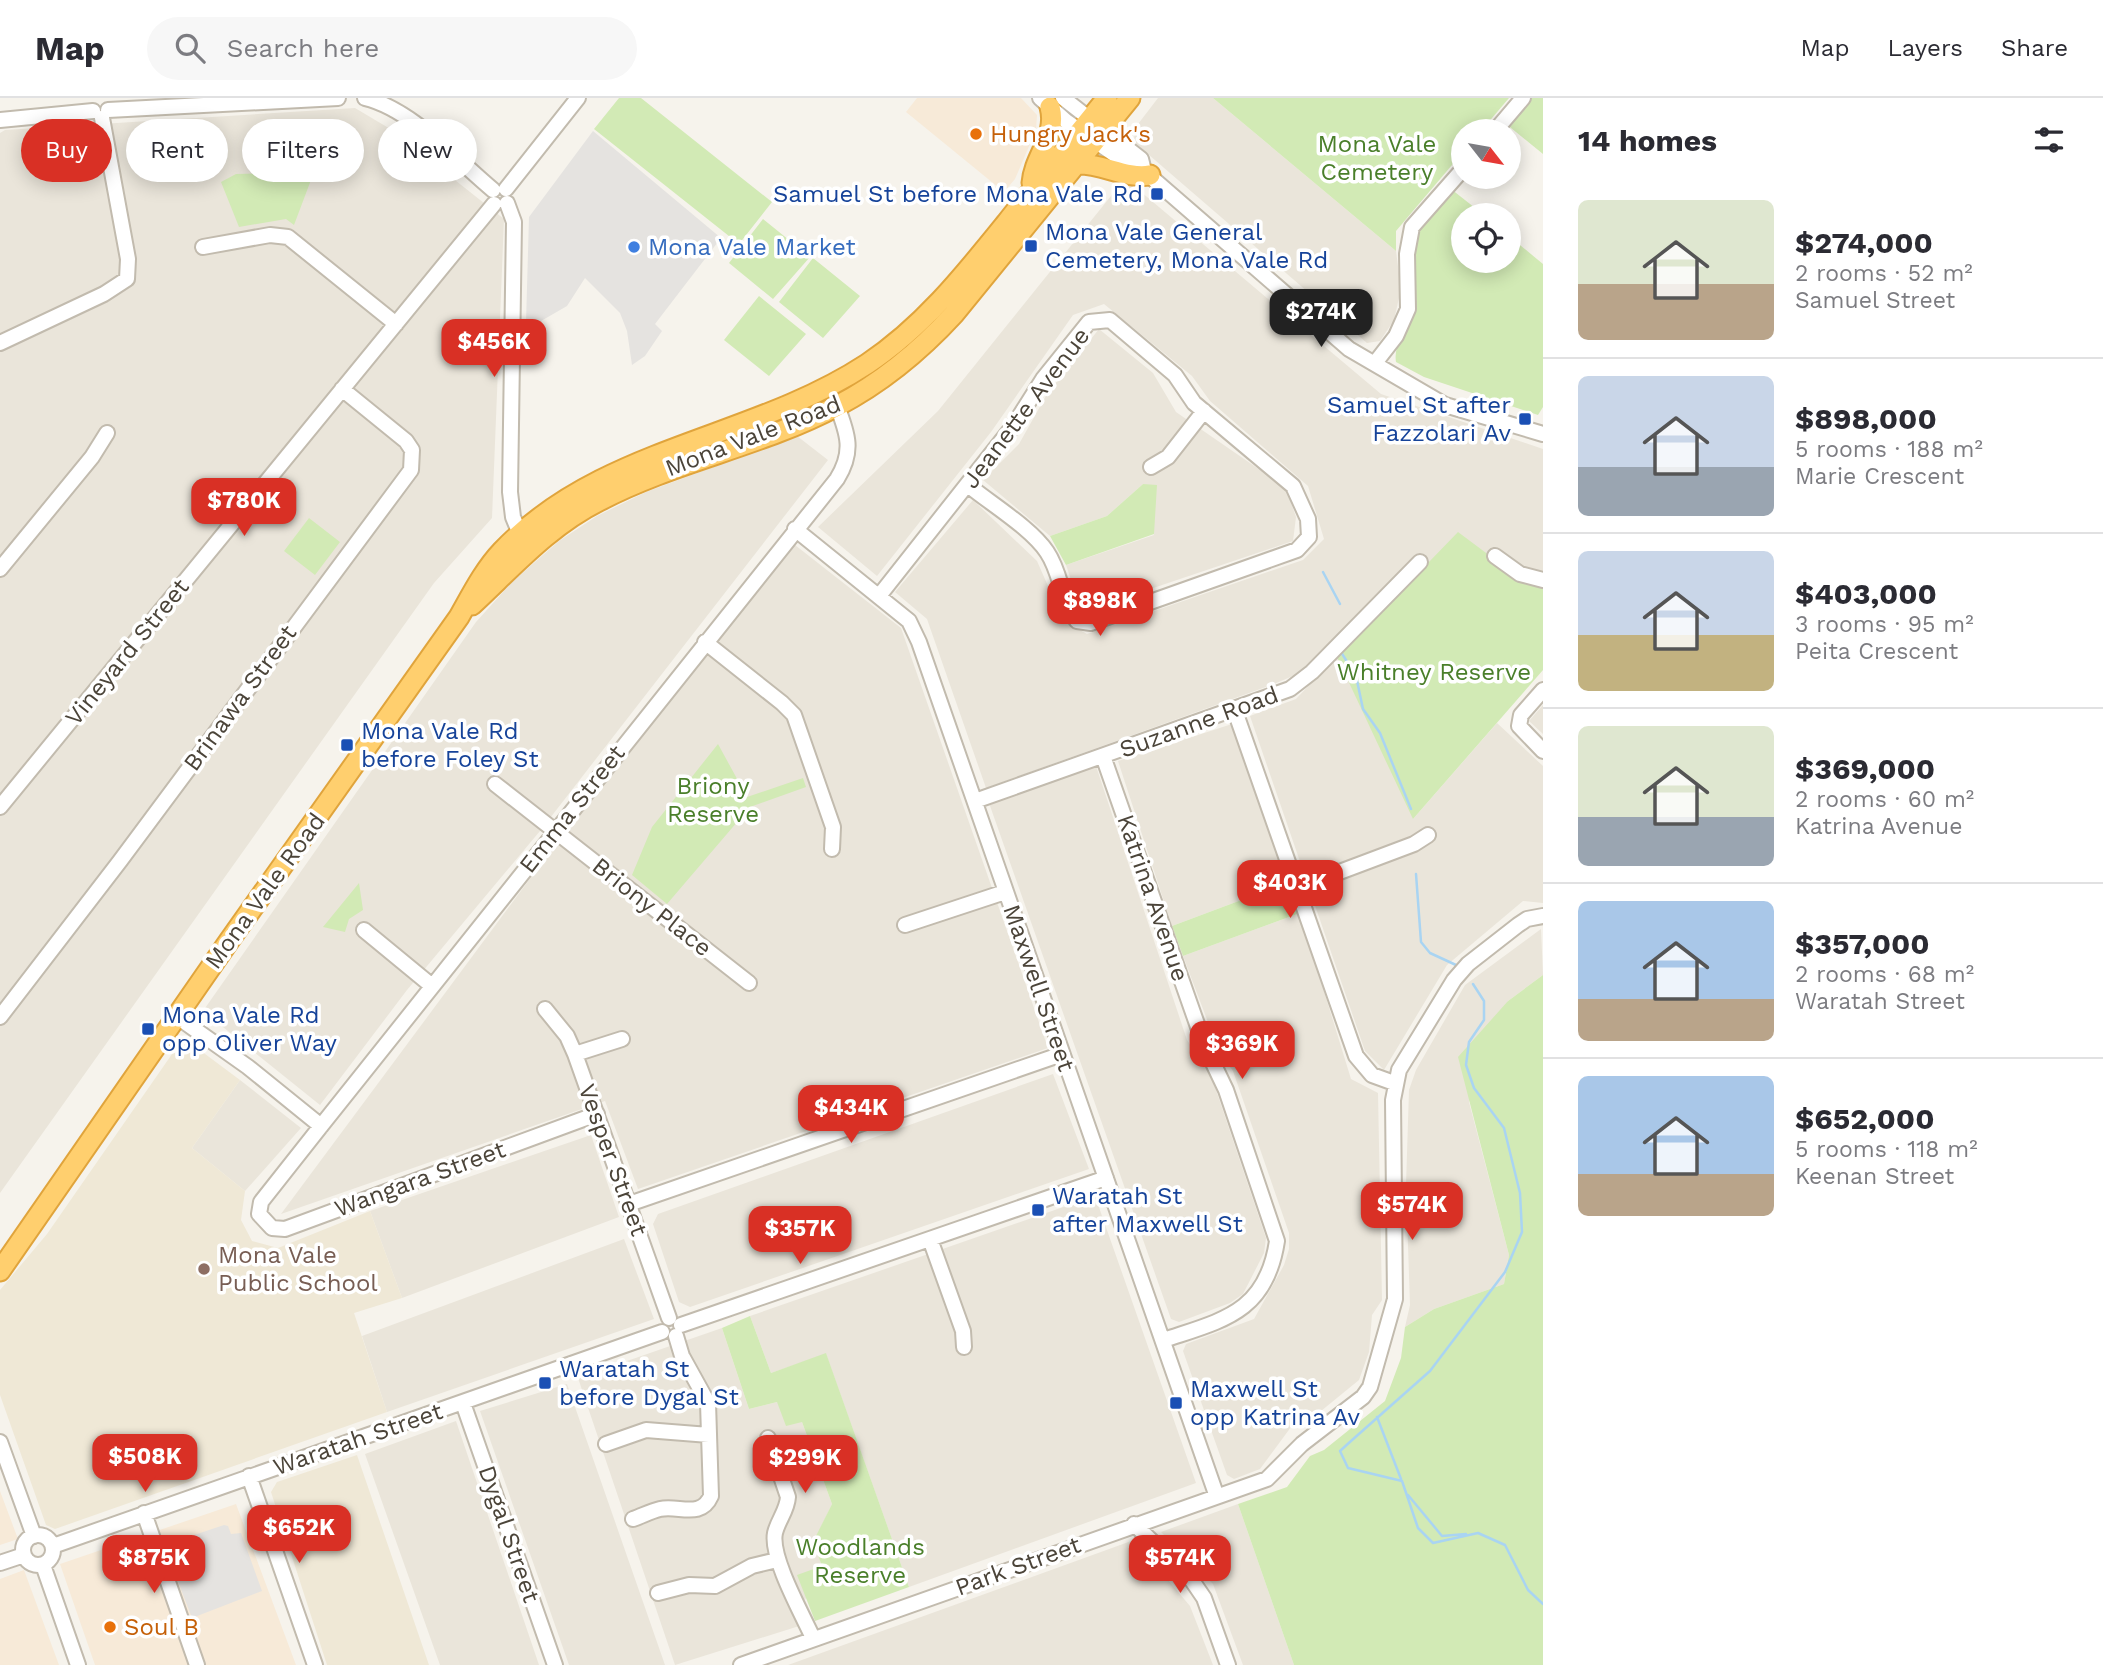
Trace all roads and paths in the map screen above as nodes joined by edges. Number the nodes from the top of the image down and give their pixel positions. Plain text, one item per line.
1 (338, 98) edge
2 (365, 98) edge
3 (578, 98) edge
4 (1107, 98) edge
5 (1130, 98) edge
6 (1523, 98) edge
7 (1051, 101) edge
8 (101, 113) junction
9 (1505, 119) edge
10 (0, 120) edge
11 (1093, 129) junction
12 (1077, 164) junction
13 (1147, 173) junction
14 (1451, 183) edge
15 (1032, 191) junction
16 (500, 196) junction
17 (203, 247) dead end
18 (396, 324) junction
19 (0, 343) edge
20 (886, 351) junction
21 (1375, 363) junction
22 (342, 389) junction
23 (799, 401) junction
24 (837, 406) junction
25 (1204, 411) junction
26 (107, 433) dead end
27 (1543, 434) edge
28 (1150, 467) dead end
29 (968, 485) junction
30 (795, 529) junction
31 (523, 542) junction
32 (1495, 556) dead end
33 (1420, 562) dead end
34 (0, 569) edge
35 (1543, 580) edge
36 (878, 596) junction
37 (705, 642) junction
38 (1543, 690) edge
39 (1235, 711) junction
40 (1543, 751) edge
41 (1103, 757) junction
42 (495, 784) dead end
43 (975, 801) junction
44 (0, 807) edge
45 (555, 830) junction
46 (1428, 835) dead end
47 (832, 849) dead end
48 (1297, 888) junction
49 (1005, 892) junction
50 (1543, 916) edge
51 (905, 925) dead end
52 (363, 930) dead end
53 (749, 983) dead end
54 (432, 986) junction
55 (545, 1009) dead end
56 (176, 1016) junction
57 (0, 1017) edge
58 (622, 1039) dead end
59 (575, 1054) junction
60 (1062, 1054) junction
61 (1394, 1083) junction
62 (597, 1114) junction
63 (321, 1126) junction
64 (1106, 1178) junction
65 (261, 1202) joint
66 (629, 1204) junction
67 (23, 1235) junction
68 (930, 1239) junction
69 (0, 1254) edge
70 (0, 1271) edge
71 (672, 1328) junction
72 (1164, 1340) junction
73 (964, 1347) dead end
74 (463, 1403) junction
75 (709, 1435) junction
76 (768, 1438) dead end
77 (0, 1442) edge
78 (606, 1444) dead end
79 (249, 1476) junction
80 (1216, 1494) junction
81 (144, 1513) junction
82 (634, 1519) dead end
83 (1134, 1524) junction
84 (34, 1536) junction
85 (53, 1546) junction
86 (24, 1555) junction
87 (777, 1560) junction
88 (0, 1563) edge
89 (43, 1565) junction
90 (658, 1593) dead end
91 (813, 1639) junction
92 (78, 1665) edge
93 (197, 1665) edge
94 (315, 1665) edge
95 (555, 1665) edge
96 (741, 1665) edge
97 (1228, 1665) edge

1 - 8 street
2 - 16 street
3 - 16 street, Vineyard Street
4 - 11 highway, Mona Vale Road
5 - 11 highway, Mona Vale Road
6 - 9 street
7 - 11 street
7 - 15 highway
8 - 10 street
8 - 19 street
11 - 12 highway, Mona Vale Road
11 - 13 street
11 - 15 highway, Mona Vale Road
12 - 13 highway
12 - 24 highway, Mona Vale Road
13 - 21 street
14 - 21 street
15 - 20 highway, Mona Vale Road
16 - 18 street, Vineyard Street
16 - 31 street
17 - 18 street
18 - 22 street, Vineyard Street
20 - 23 highway, Mona Vale Road
20 - 24 highway
21 - 27 street
22 - 44 street, Vineyard Street
22 - 57 street, Brinawa Street
23 - 24 highway
23 - 31 highway, Mona Vale Road
24 - 30 street, Emma Street
24 - 31 highway, Mona Vale Road
25 - 28 street
25 - 29 street, Jeanette Avenue
25 - 29 street, Jeanette Avenue
26 - 34 street
29 - 36 street, Jeanette Avenue
30 - 36 street, Maxwell Street
30 - 37 street, Emma Street
31 - 56 highway, Mona Vale Road
32 - 35 street
33 - 39 street, Suzanne Road
36 - 43 street, Maxwell Street
37 - 45 street, Emma Street
37 - 47 street
38 - 40 street
39 - 41 street, Suzanne Road
39 - 48 street
41 - 43 street, Suzanne Road
41 - 72 street, Katrina Avenue
42 - 45 street, Briony Place
43 - 49 street, Maxwell Street
45 - 53 street, Briony Place
45 - 54 street, Emma Street
46 - 48 street
48 - 61 street
49 - 51 street
49 - 60 street, Maxwell Street
50 - 61 street
52 - 54 street
54 - 63 street, Emma Street
55 - 59 street, Vesper Street
56 - 63 street
56 - 67 highway, Mona Vale Road
58 - 59 street
59 - 62 street, Vesper Street
60 - 64 street, Maxwell Street
60 - 66 street
61 - 80 street, Park Street
62 - 65 street, Wangara Street
62 - 66 street, Vesper Street
63 - 65 street, Emma Street
64 - 68 street, Waratah Street
64 - 72 street, Maxwell Street
66 - 71 street, Vesper Street
67 - 69 highway, Mona Vale Road
67 - 70 highway, Mona Vale Road
68 - 71 street, Waratah Street
68 - 73 street
71 - 74 street, Waratah Street
71 - 75 street, Vesper Street
72 - 80 street, Maxwell Street
74 - 79 street, Waratah Street
74 - 95 street, Dygal Street
75 - 78 street
75 - 82 street, Vesper Street
76 - 87 street
77 - 84 street
79 - 81 street, Waratah Street
79 - 94 street
80 - 83 street, Park Street
81 - 85 street, Waratah Street
81 - 93 street
83 - 91 street, Park Street
83 - 97 street
84 - 85 street
84 - 86 street
85 - 89 street
86 - 88 street
86 - 89 street
87 - 90 street
87 - 91 street
89 - 92 street
91 - 96 street, Park Street

